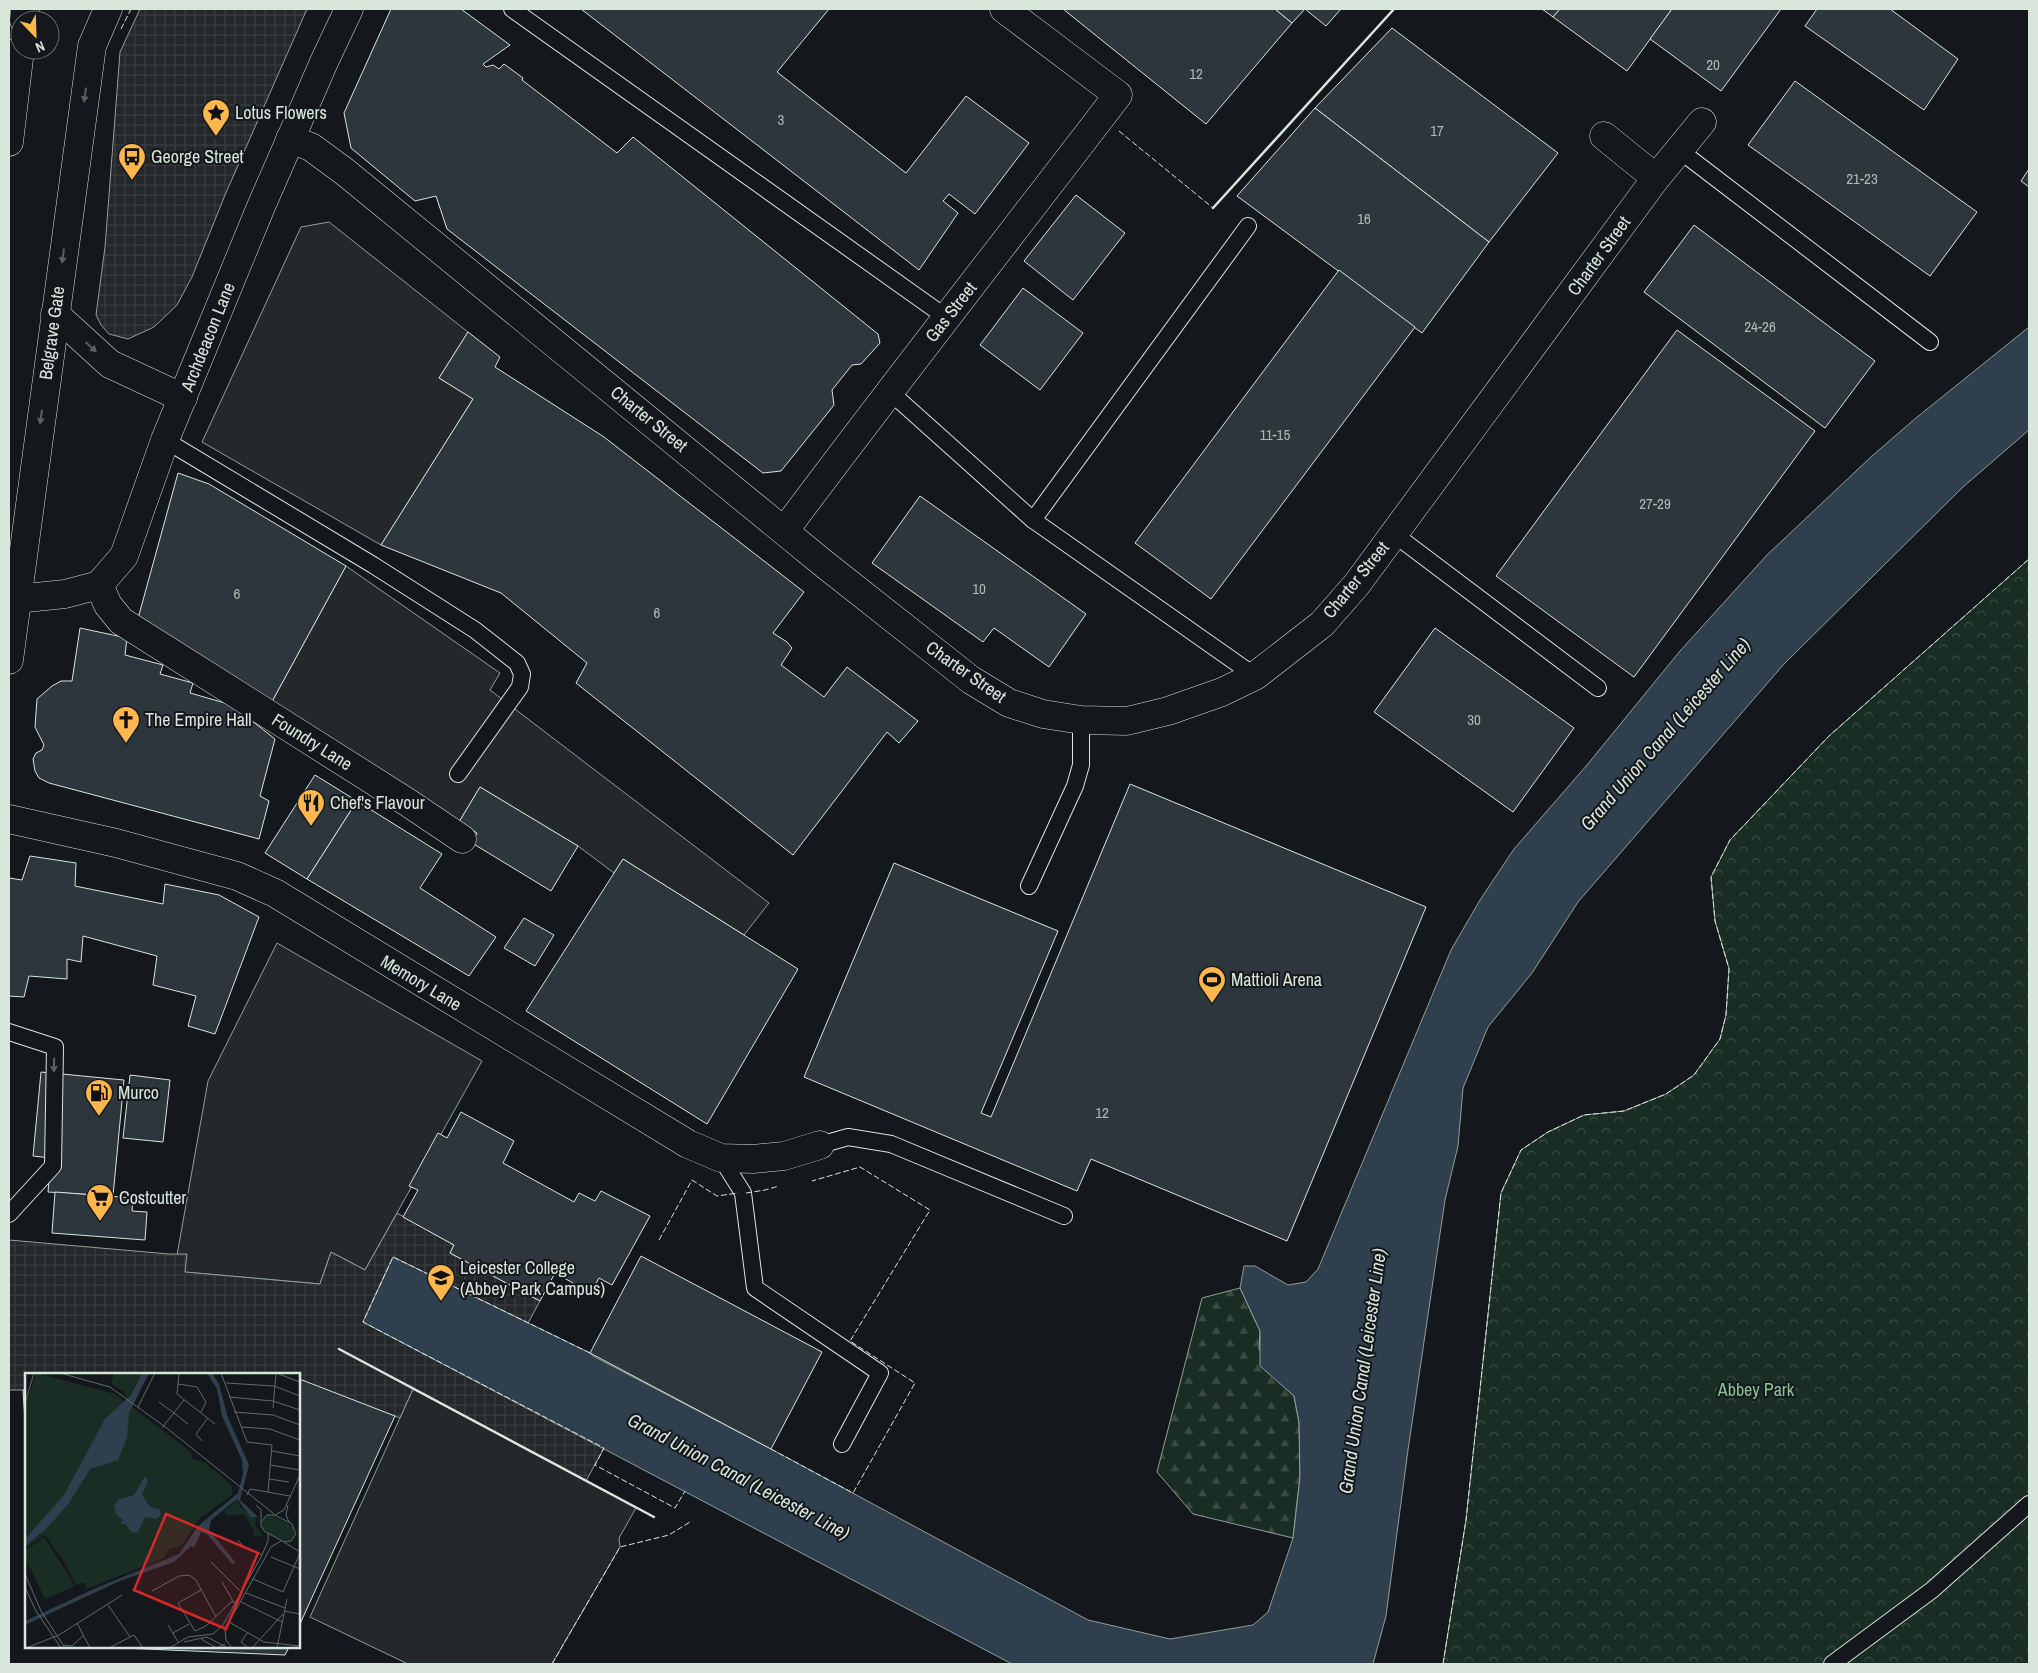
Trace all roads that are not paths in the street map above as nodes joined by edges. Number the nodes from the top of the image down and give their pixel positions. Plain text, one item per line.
1 (108, 9) edge
2 (349, 9) edge
3 (512, 9) edge
4 (1004, 9) edge
5 (19, 60) edge
6 (1702, 122) dead end
7 (1604, 136) dead end
8 (290, 139) junction
9 (9, 142) edge
10 (1679, 150) junction
11 (1656, 178) junction
12 (1248, 226) dead end
13 (55, 314) junction
14 (947, 318) junction
15 (1930, 342) dead end
16 (889, 391) junction
17 (183, 398) junction
18 (165, 440) junction
19 (1033, 520) junction
20 (785, 530) junction
21 (1394, 534) junction
22 (99, 585) junction
23 (16, 600) junction
24 (9, 660) edge
25 (1255, 676) junction
26 (1598, 688) dead end
27 (1081, 720) junction
28 (458, 774) dead end
29 (9, 819) edge
30 (462, 839) dead end
31 (1029, 886) dead end
32 (9, 1032) edge
33 (820, 1144) joint
34 (721, 1158) junction
35 (9, 1214) edge
36 (1064, 1216) dead end
37 (842, 1444) dead end
38 (2029, 1504) edge
39 (1832, 1664) edge

1 -> 13 street, Belgrave Gate
2 - 8 street, Archdeacon Lane
3 - 14 lane
4 - 14 street, Gas Street
5 - 9 street
6 - 10 street, Charter Street
7 - 11 street
8 - 17 street, Archdeacon Lane
8 - 20 street, Charter Street
10 - 11 street, Charter Street
10 - 15 lane
11 - 21 street, Charter Street
12 - 19 lane
13 -> 17 street
13 -> 23 street, Belgrave Gate
14 - 16 street, Gas Street
16 - 19 lane
16 - 20 street, Gas Street
17 - 18 street, Archdeacon Lane
18 - 22 street, Archdeacon Lane
18 - 28 lane
19 - 25 lane
20 - 27 street, Charter Street
21 - 25 street, Charter Street
21 - 26 lane
22 - 23 street
22 - 30 street, Foundry Lane
23 - 24 street, Belgrave Gate
25 - 27 street, Charter Street
27 - 31 lane
29 - 34 street, Memory Lane
32 -> 35 lane
33 - 34 street, Memory Lane
33 - 36 lane
34 - 37 lane
38 - 39 lane

